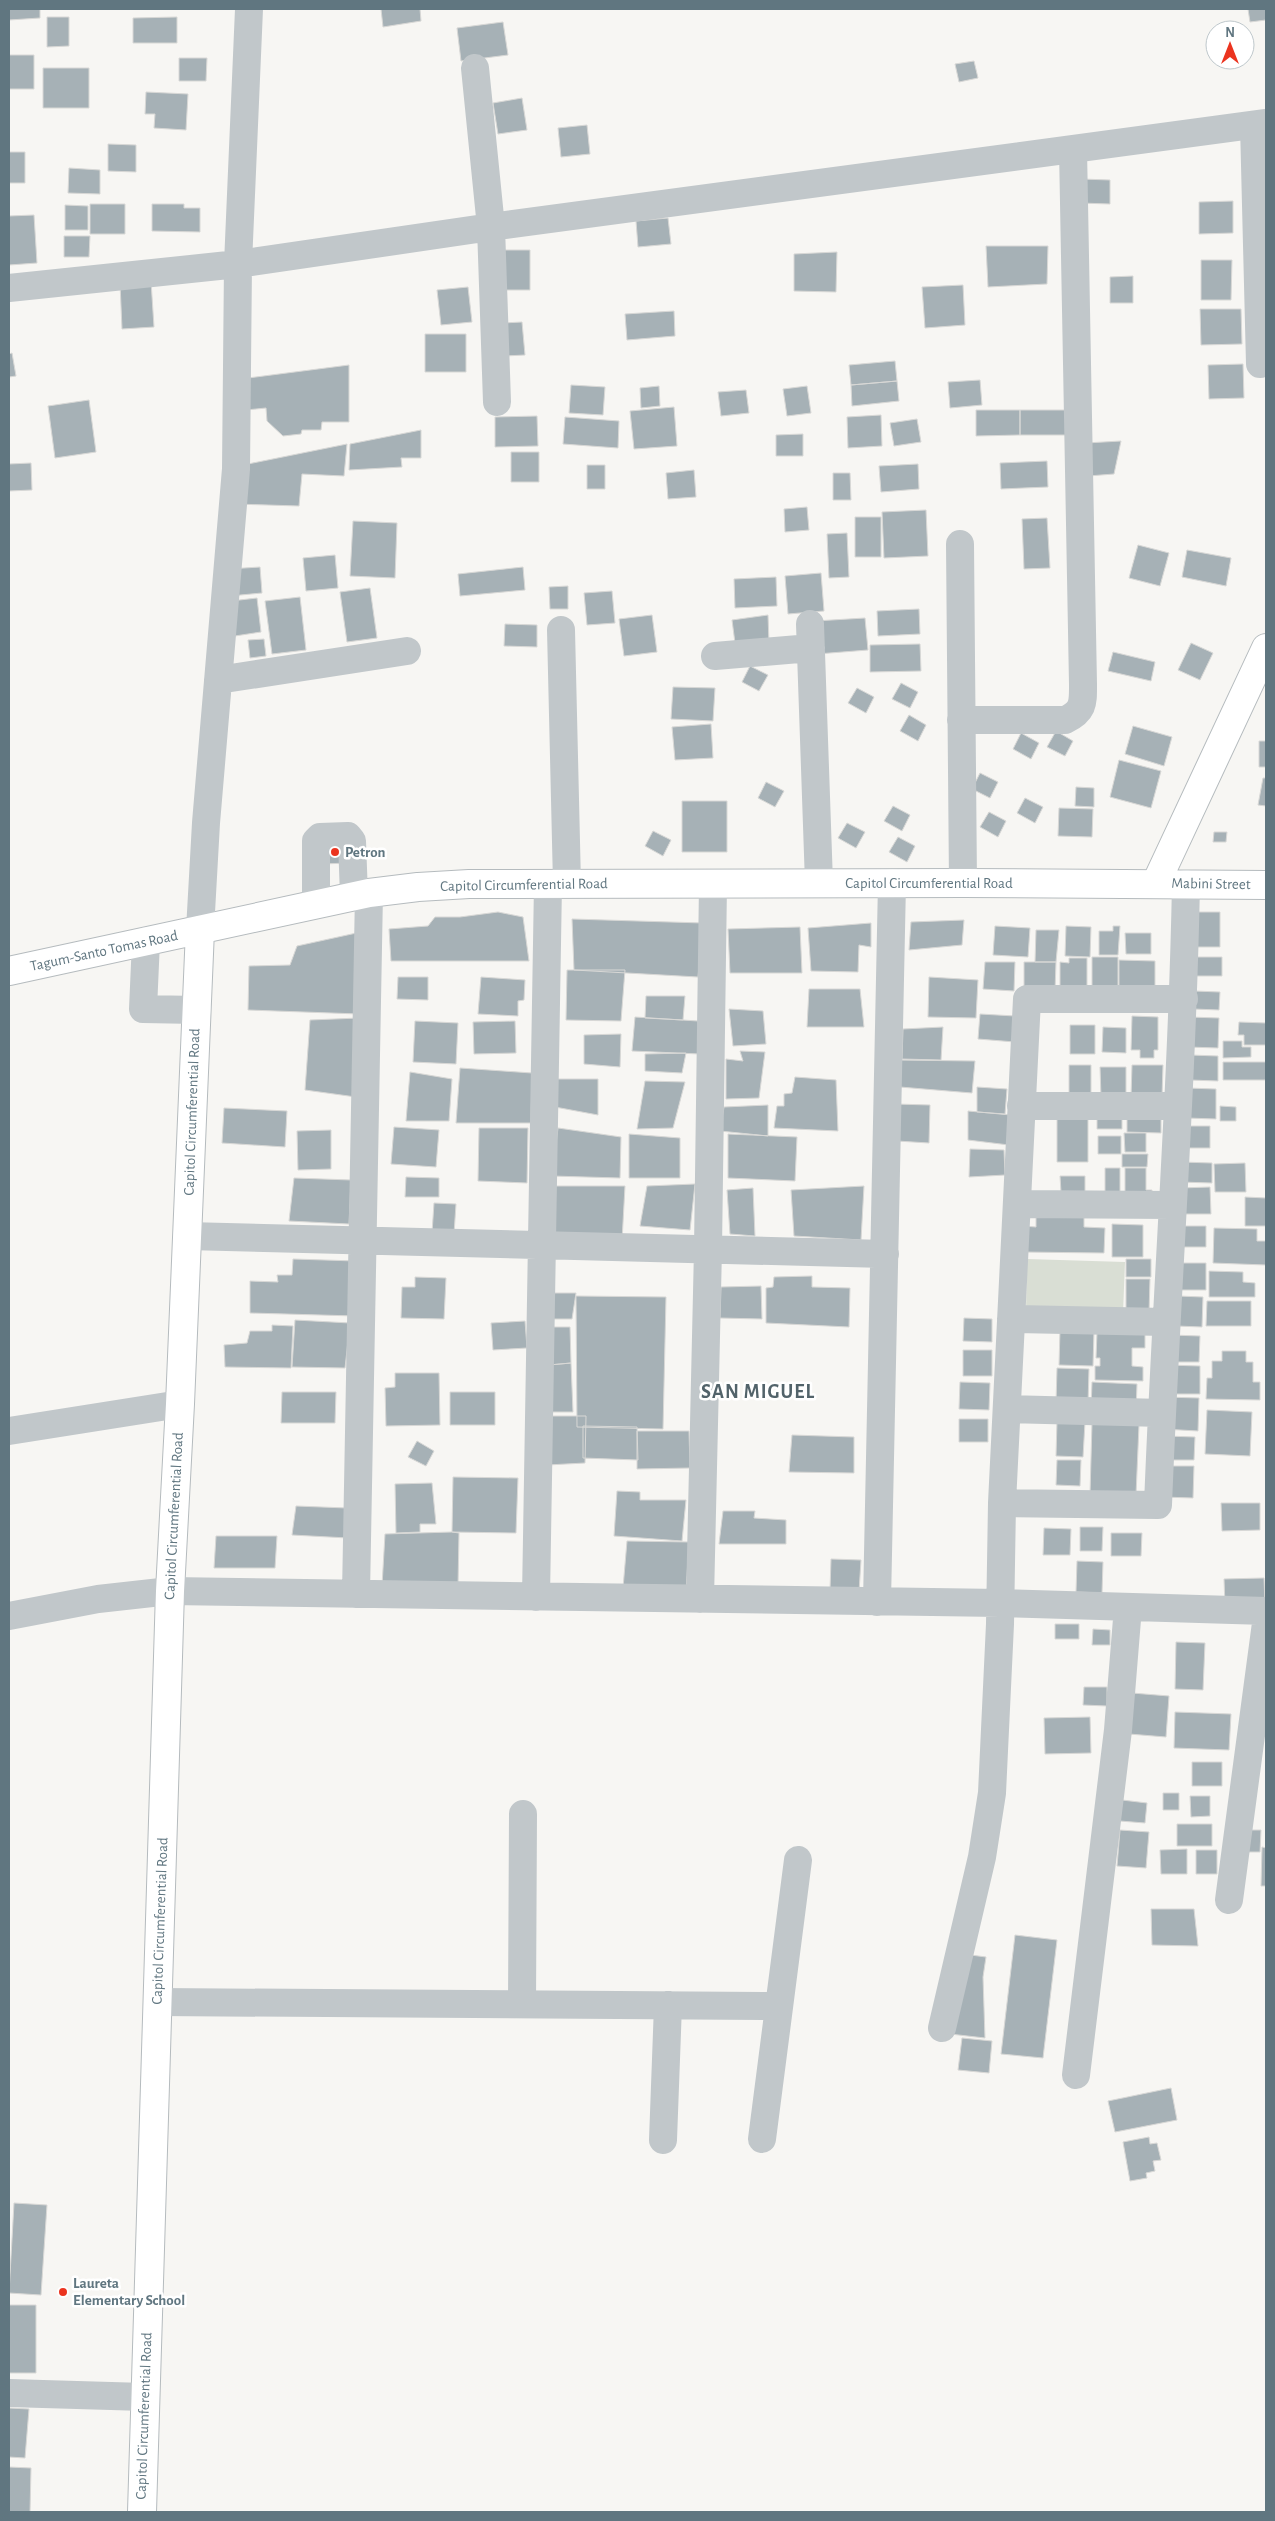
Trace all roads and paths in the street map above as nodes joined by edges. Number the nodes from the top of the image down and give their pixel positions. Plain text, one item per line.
1 (249, 9) edge
2 (475, 68) dead end
3 (1260, 124) edge
4 (1073, 149) junction
5 (491, 227) junction
6 (238, 264) junction
7 (9, 288) edge
8 (1260, 364) dead end
9 (497, 402) dead end
10 (960, 544) dead end
11 (561, 630) dead end
12 (1266, 648) edge
13 (406, 651) dead end
14 (715, 656) dead end
15 (218, 680) junction
16 (961, 720) junction
17 (819, 883) junction
18 (892, 883) junction
19 (963, 883) junction
20 (1156, 883) junction
21 (558, 884) junction
22 (713, 884) junction
23 (1186, 884) junction
24 (1266, 885) edge
25 (362, 894) junction
26 (316, 904) junction
27 (200, 930) junction
28 (146, 941) junction
29 (9, 971) edge
30 (1184, 999) junction
31 (197, 1010) junction
32 (1021, 1106) junction
33 (1178, 1106) junction
34 (1016, 1204) junction
35 (1172, 1205) junction
36 (187, 1236) junction
37 (363, 1241) junction
38 (541, 1245) junction
39 (708, 1249) junction
40 (885, 1254) junction
41 (1011, 1319) junction
42 (1165, 1322) junction
43 (180, 1404) junction
44 (1007, 1408) junction
45 (1162, 1413) junction
46 (9, 1430) edge
47 (1002, 1503) junction
48 (170, 1591) junction
49 (356, 1594) junction
50 (536, 1597) junction
51 (700, 1599) junction
52 (877, 1602) junction
53 (1000, 1603) junction
54 (1128, 1607) junction
55 (1266, 1611) edge
56 (9, 1616) edge
57 (1266, 1623) edge
58 (523, 1814) dead end
59 (798, 1860) dead end
60 (1230, 1900) dead end
61 (158, 2002) junction
62 (522, 2004) junction
63 (668, 2005) junction
64 (778, 2006) junction
65 (942, 2028) dead end
66 (1076, 2075) dead end
67 (762, 2139) dead end
68 (663, 2140) dead end
69 (9, 2393) edge
70 (145, 2397) junction
71 (142, 2512) edge

1 - 6 street
2 - 5 street
3 - 4 street
3 - 8 street
4 - 5 street
4 - 16 street
5 - 6 street
5 - 9 street
6 - 7 street
6 - 15 street
10 - 16 street
11 - 21 street
12 - 20 main road
13 - 15 street
14 - 17 street
15 - 27 street
16 - 19 street
17 - 18 main road, Capitol Circumferential Road
17 - 22 main road, Capitol Circumferential Road
18 - 19 main road, Capitol Circumferential Road
18 - 40 street
19 - 20 main road, Capitol Circumferential Road
20 - 23 main road, Mabini Street
21 - 22 main road, Capitol Circumferential Road
21 - 25 main road, Capitol Circumferential Road
21 - 38 street
22 - 39 street
23 - 24 main road, Mabini Street
23 - 30 street
25 - 26 main road, Capitol Circumferential Road
25 - 26 street
25 - 37 street
26 - 27 main road, Capitol Circumferential Road
27 - 28 main road, Tagum-Santo Tomas Road
27 - 31 main road, Capitol Circumferential Road
28 - 29 main road, Tagum-Santo Tomas Road
28 - 31 street
30 - 32 street
30 - 33 street
31 - 36 main road, Capitol Circumferential Road
32 - 33 street
32 - 34 street
33 - 35 street
34 - 35 street
34 - 41 street
35 - 42 street
36 - 37 street
36 - 43 main road, Capitol Circumferential Road
37 - 38 street
37 - 49 street
38 - 39 street
38 - 50 street
39 - 40 street
39 - 51 street
40 - 52 street
41 - 42 street
41 - 44 street
42 - 45 street
43 - 46 street
43 - 48 main road, Capitol Circumferential Road
44 - 45 street
44 - 47 street
45 - 47 street
47 - 53 street
48 - 49 street
48 - 56 street
48 - 61 main road, Capitol Circumferential Road
49 - 50 street
50 - 51 street
51 - 52 street
52 - 53 street
53 - 54 street
53 - 65 street
54 - 55 street
54 - 66 street
57 - 60 street
58 - 62 street
59 - 64 street
61 - 62 street
61 - 70 main road, Capitol Circumferential Road
62 - 63 street
63 - 64 street
63 - 68 street
64 - 67 street
69 - 70 street
70 - 71 main road, Capitol Circumferential Road

